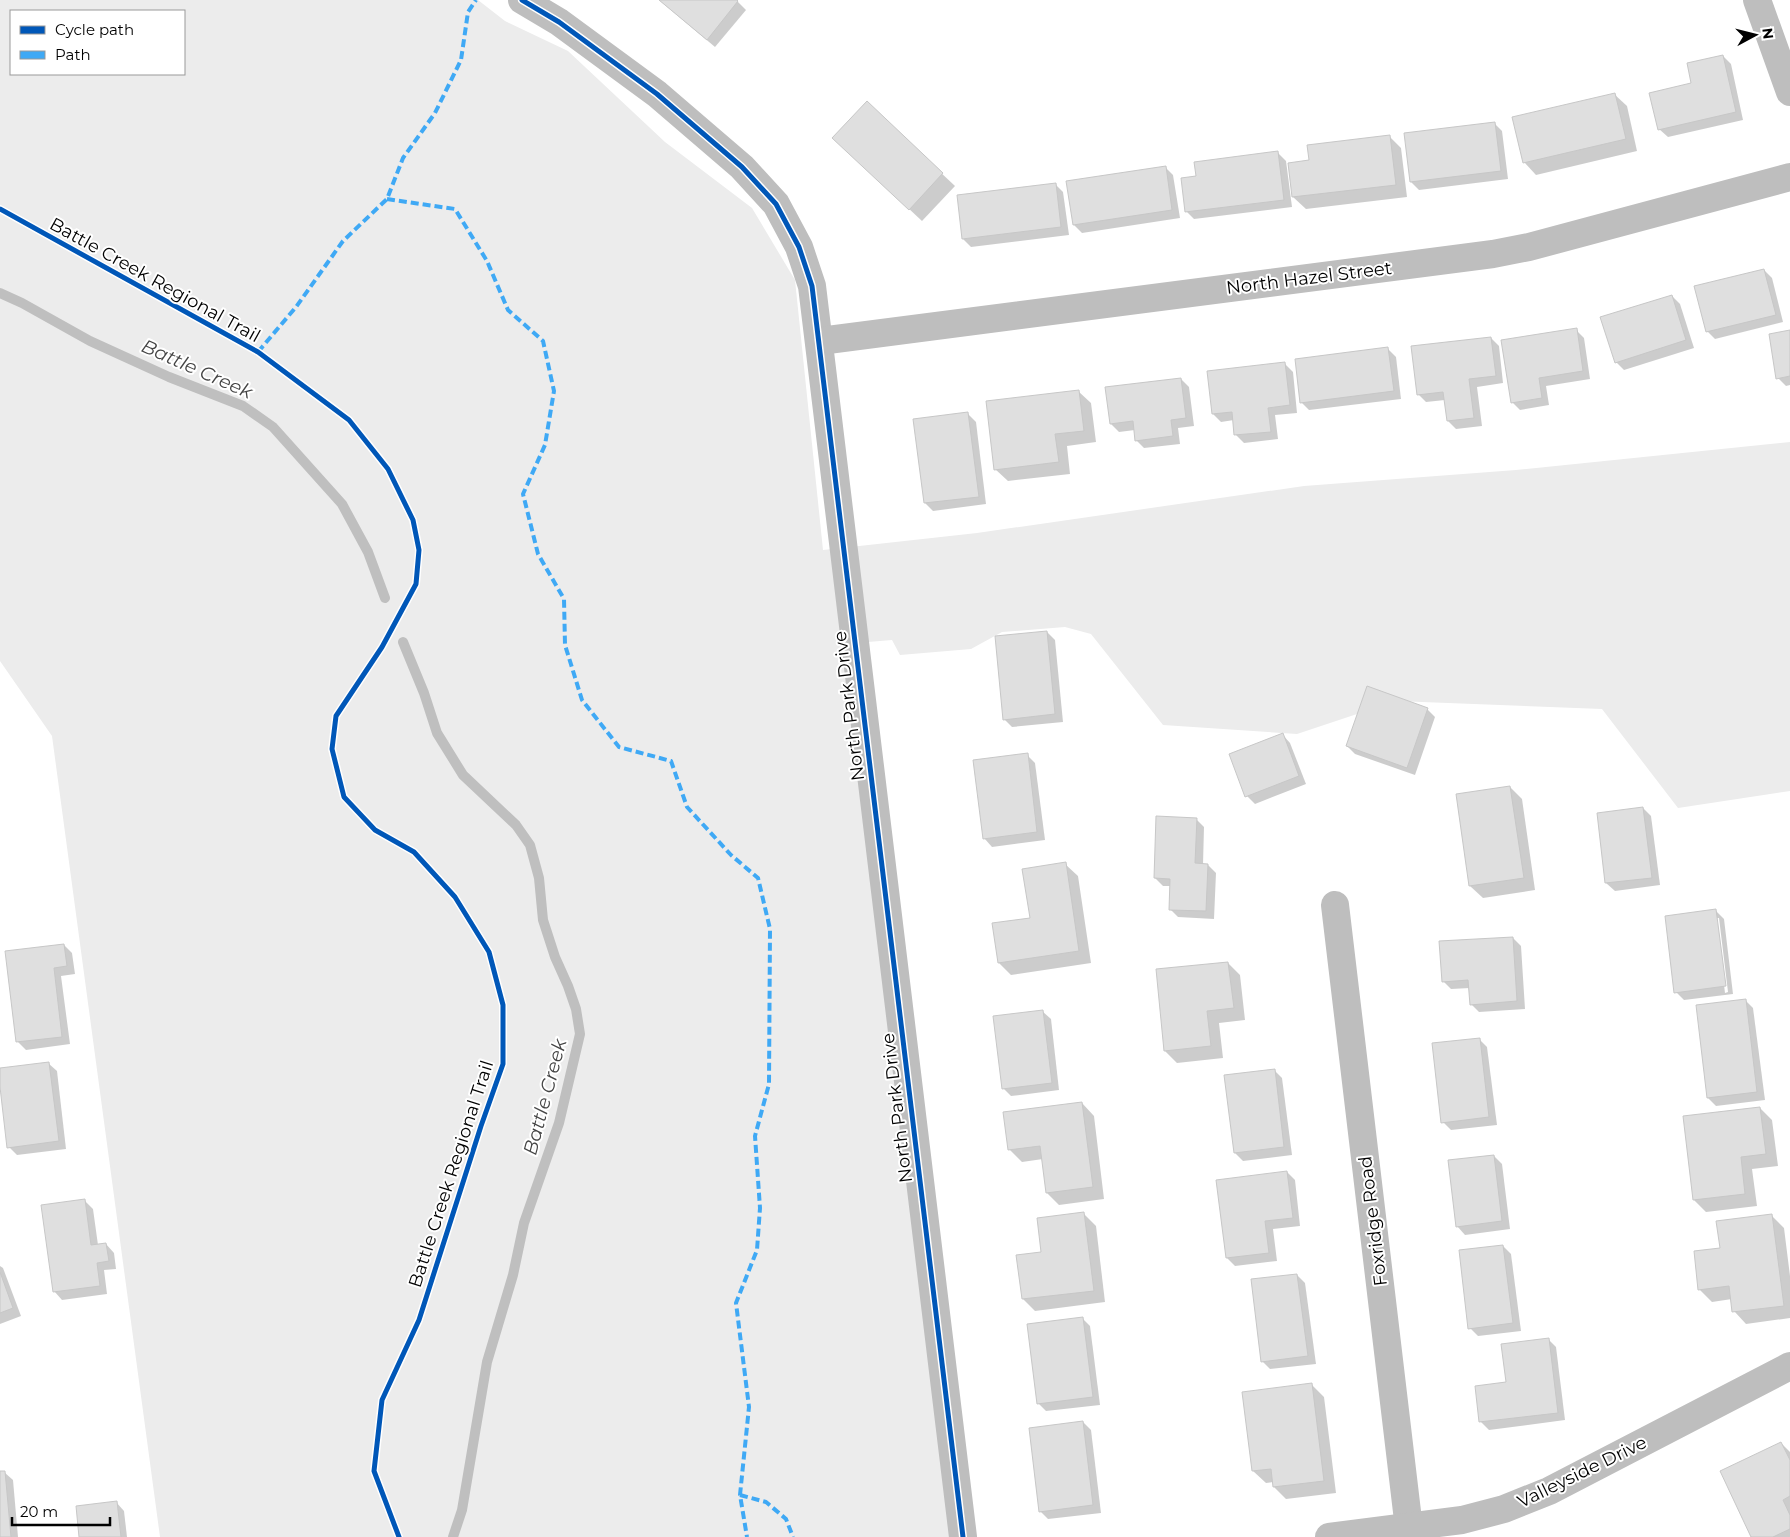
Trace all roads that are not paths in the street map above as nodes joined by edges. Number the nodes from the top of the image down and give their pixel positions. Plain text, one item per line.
1 (522, 0) edge
2 (1757, 0) edge
3 (1790, 92) edge
4 (1790, 176) edge
5 (820, 341) junction
6 (1335, 905) dead end
7 (1790, 1366) edge
8 (1410, 1532) edge
9 (963, 1537) edge
10 (1329, 1537) edge

1 - 5 street, North Park Drive
2 - 3 street
4 - 5 street, North Hazel Street
5 - 9 street, North Park Drive
6 - 8 street, Foxridge Road
7 - 8 street, Valleyside Drive
8 - 10 street, Valleyside Drive

